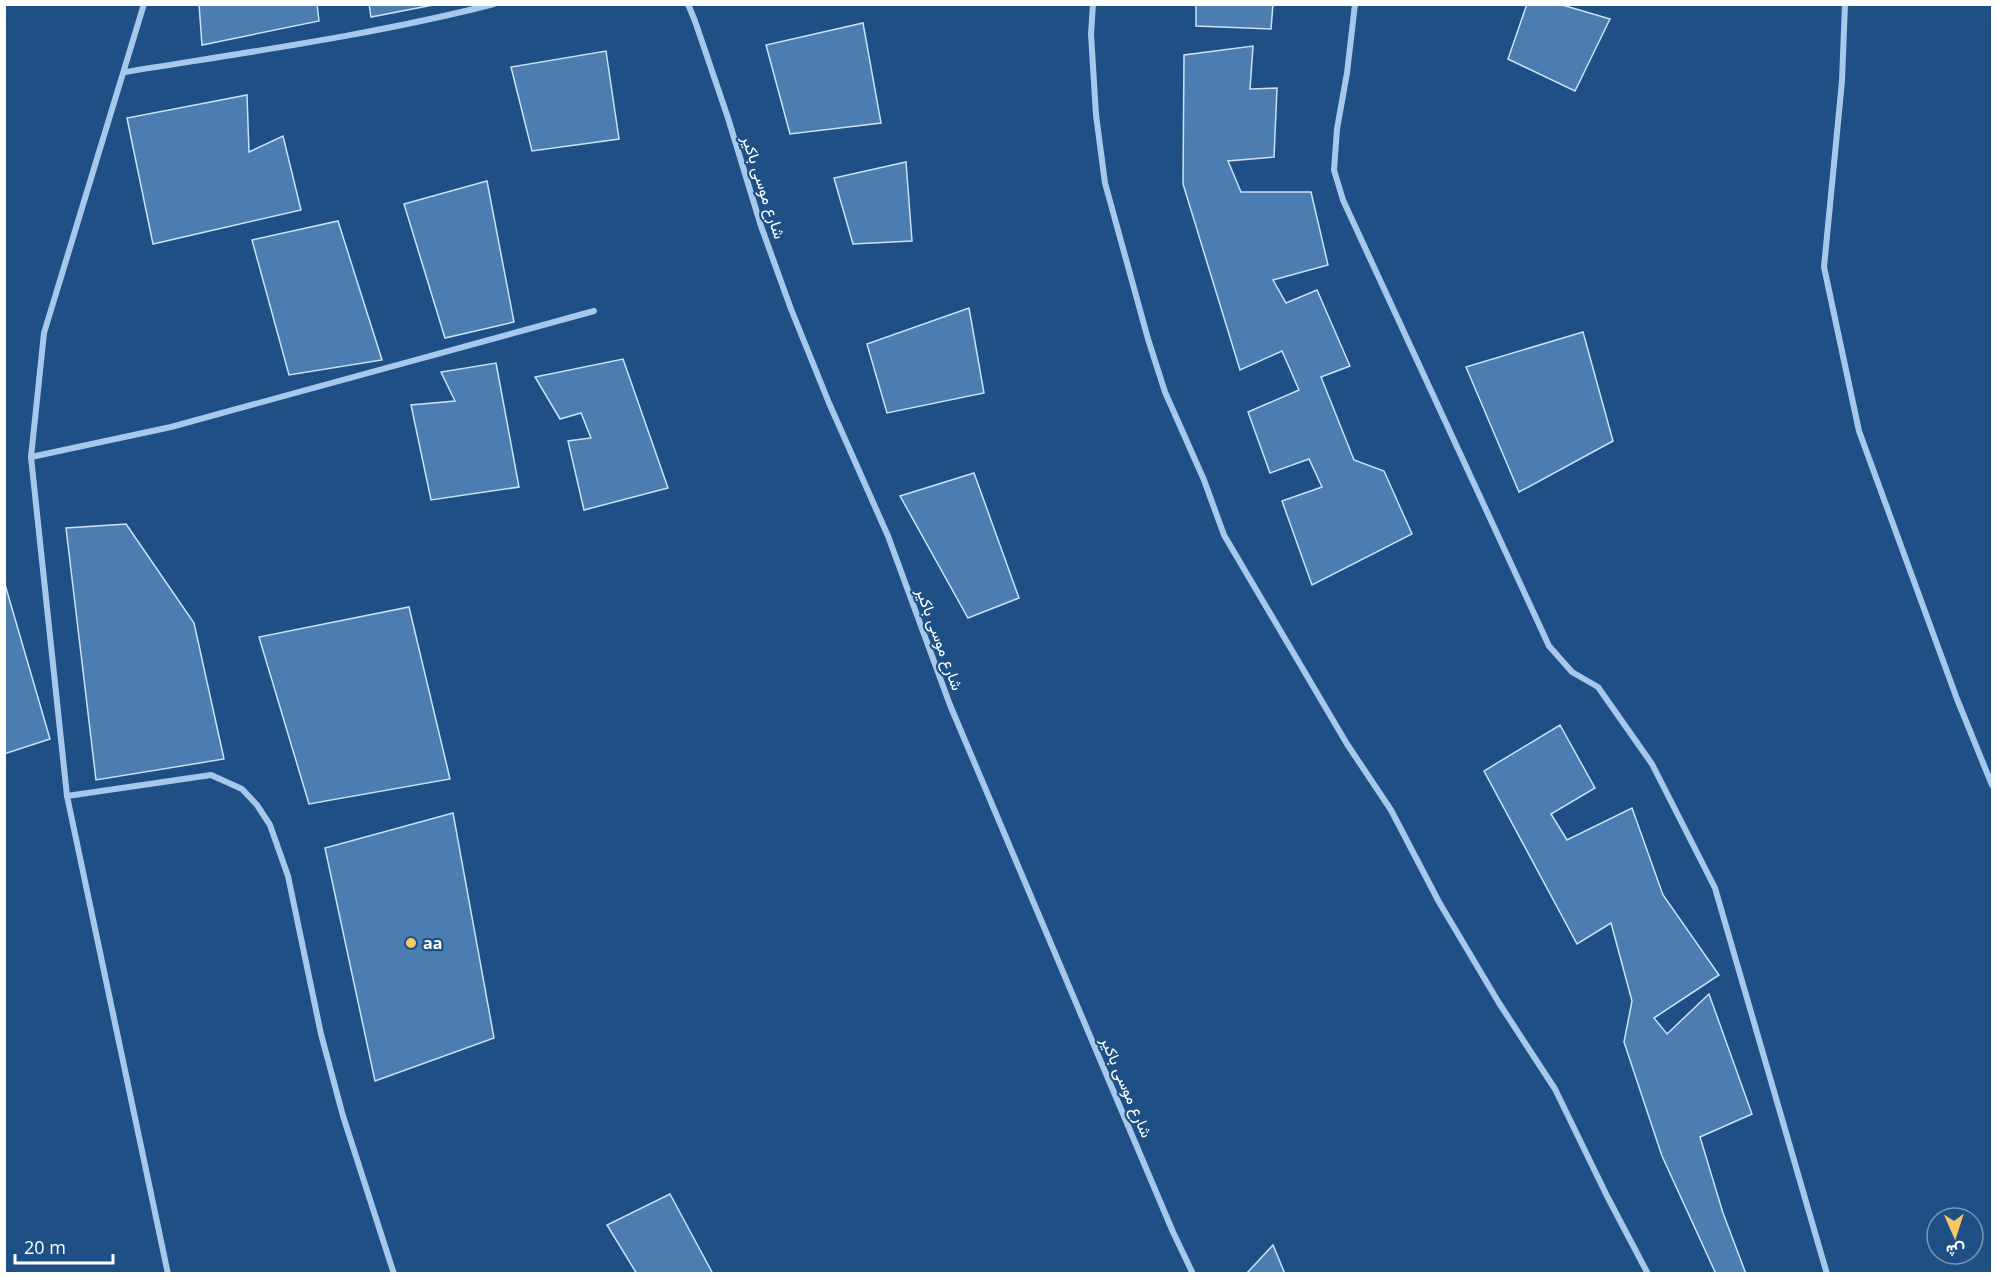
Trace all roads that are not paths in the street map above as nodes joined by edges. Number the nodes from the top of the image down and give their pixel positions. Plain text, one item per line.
1 (144, 4) edge
2 (494, 4) edge
3 (688, 4) edge
4 (1094, 4) edge
5 (1355, 4) edge
6 (1845, 4) edge
7 (125, 72) junction
8 (594, 311) dead end
9 (32, 457) junction
10 (1992, 785) edge
11 (67, 796) junction
12 (168, 1274) edge
13 (394, 1274) edge
14 (1193, 1274) edge
15 (1648, 1274) edge
16 (1827, 1274) edge

1 - 7 street
2 - 7 street
3 - 14 street, شارع موسى باكير
4 - 15 street
5 - 16 street
6 - 10 street
7 - 9 street
8 - 9 street
9 - 11 street
11 - 12 street
11 - 13 street

